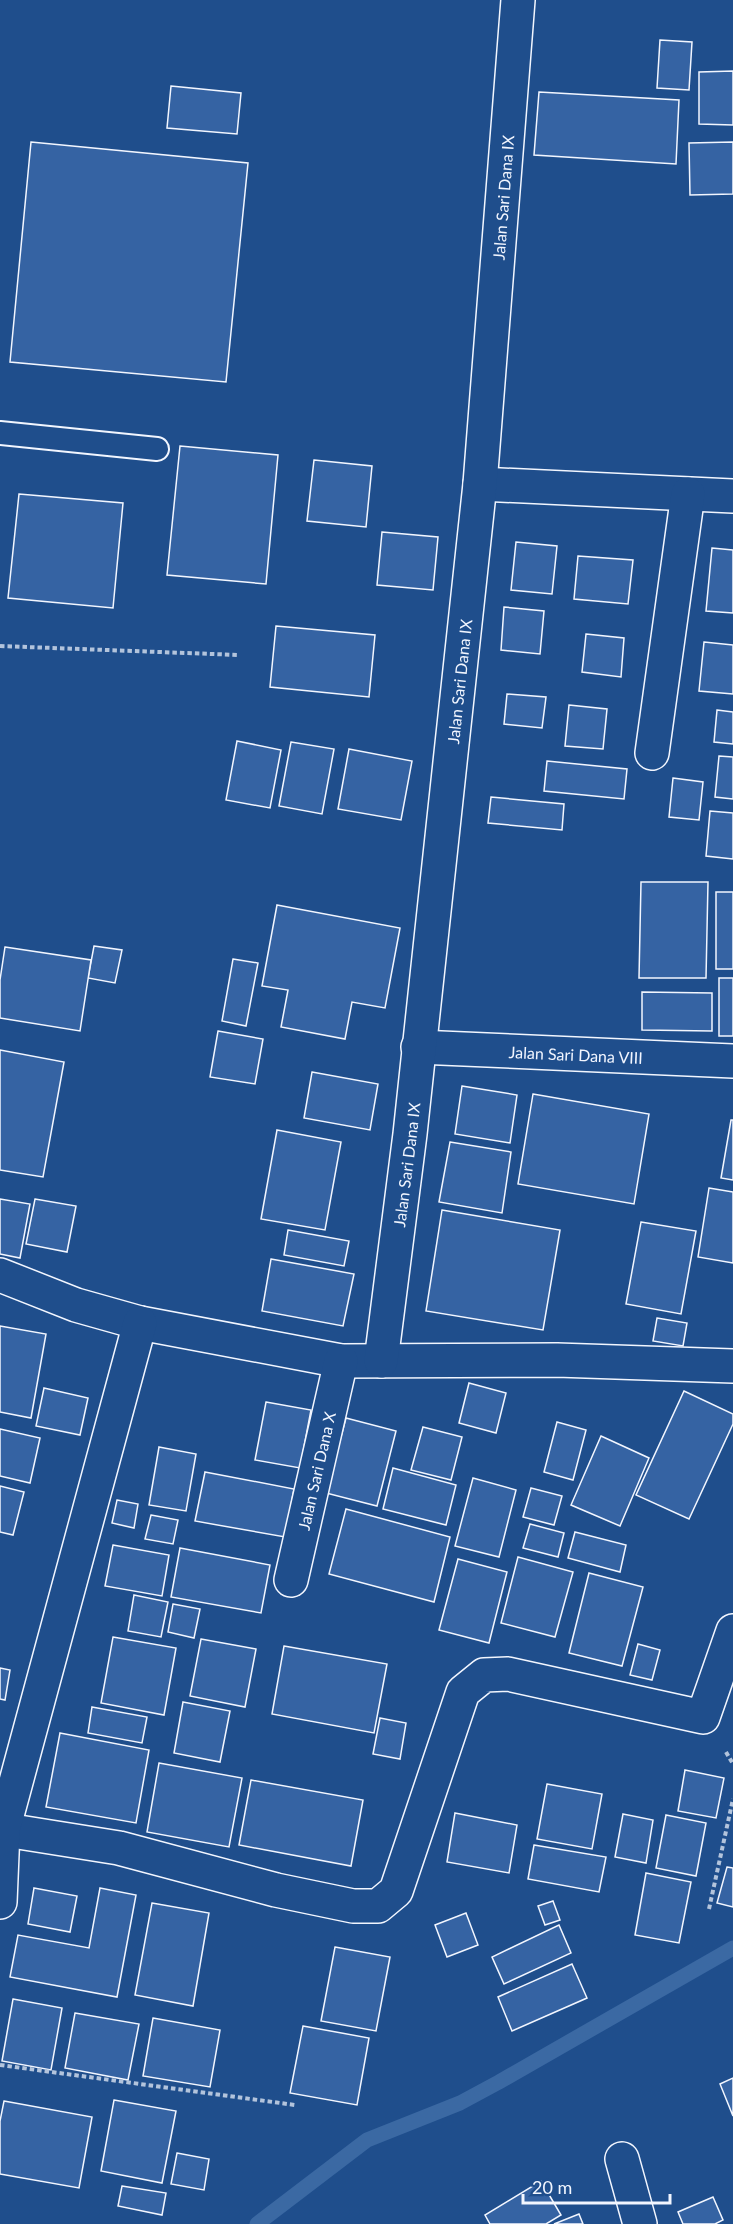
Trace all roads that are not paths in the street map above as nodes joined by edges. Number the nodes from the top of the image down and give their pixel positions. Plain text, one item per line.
1 (518, 0) edge
2 (0, 433) edge
3 (157, 449) dead end
4 (480, 484) junction
5 (688, 494) junction
6 (733, 496) edge
7 (652, 753) dead end
8 (418, 1047) junction
9 (733, 1061) edge
10 (0, 1275) edge
11 (140, 1323) junction
12 (341, 1361) junction
13 (381, 1361) junction
14 (733, 1366) edge
15 (291, 1580) dead end
16 (733, 1631) edge
17 (1, 1830) edge
18 (0, 1902) edge
19 (622, 2159) dead end
20 (638, 2218) edge

1 - 4 street, Jalan Sari Dana IX
2 - 3 lane
4 - 5 street
4 - 8 street, Jalan Sari Dana IX
5 - 6 street
5 - 7 street
8 - 9 street, Jalan Sari Dana VIII
8 - 13 street, Jalan Sari Dana IX
10 - 11 street
11 - 12 street
11 - 17 street
12 - 13 street
12 - 15 street, Jalan Sari Dana X
13 - 14 street
16 - 17 street
17 - 18 street
19 - 20 street

